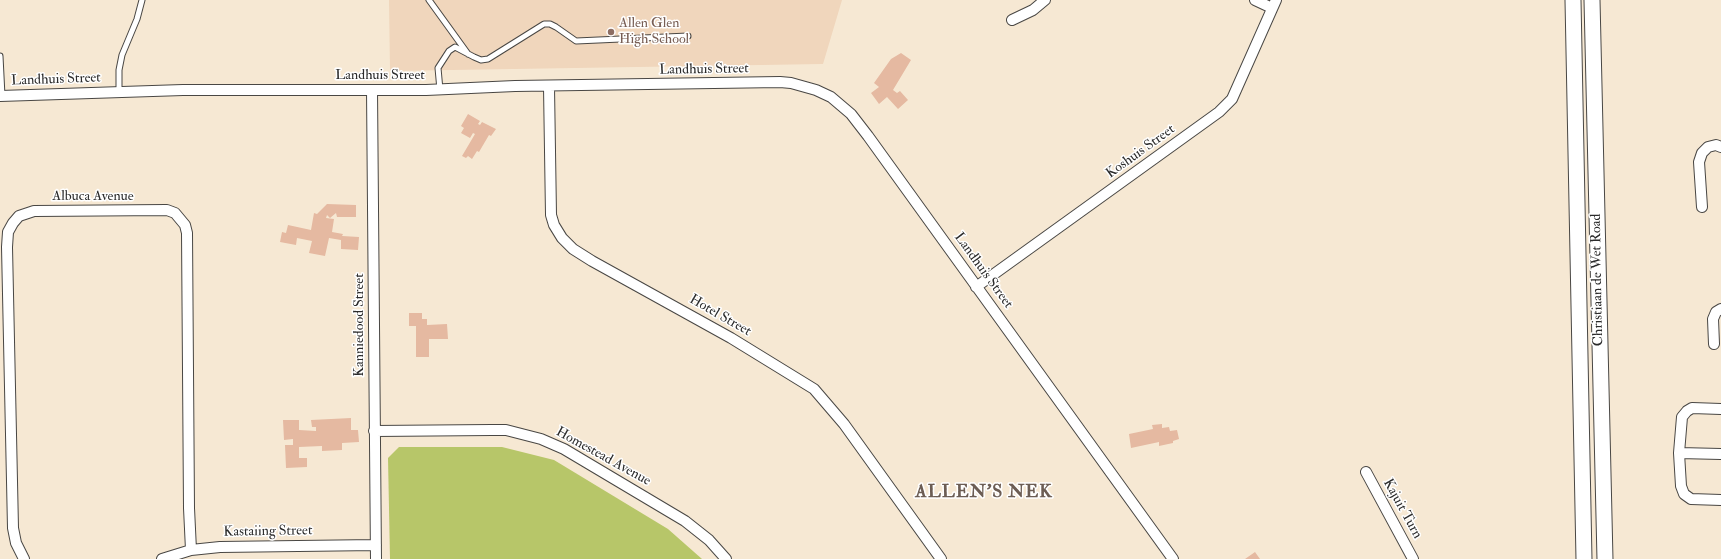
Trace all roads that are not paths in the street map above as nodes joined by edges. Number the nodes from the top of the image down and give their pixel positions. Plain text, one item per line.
1 (142, 0) edge
2 (430, 0) edge
3 (1045, 0) edge
4 (1255, 0) edge
5 (1574, 0) edge
6 (1592, 0) edge
7 (1274, 4) edge
8 (1012, 20) dead end
9 (688, 36) dead end
10 (468, 54) junction
11 (0, 56) edge
12 (549, 86) junction
13 (372, 90) junction
14 (440, 90) junction
15 (119, 92) junction
16 (1, 96) edge
17 (1721, 147) edge
18 (1702, 207) dead end
19 (976, 286) junction
20 (1721, 310) edge
21 (1714, 344) dead end
22 (1721, 409) edge
23 (374, 431) junction
24 (1679, 453) junction
25 (1721, 454) edge
26 (1366, 472) dead end
27 (1721, 500) edge
28 (376, 545) junction
29 (191, 550) junction
30 (24, 559) edge
31 (162, 559) edge
32 (376, 559) edge
33 (726, 559) edge
34 (941, 559) edge
35 (1173, 559) edge
36 (1413, 559) edge
37 (1584, 559) edge
38 (1605, 559) edge

1 - 15 lane
2 - 10 lane
3 - 8 street
4 - 7 street
5 - 37 main road, Christiaan de Wet Road
6 - 38 main road, Christiaan de Wet Road
7 - 19 street, Koshuis Street
9 - 10 lane
10 - 14 lane
11 - 16 lane
12 - 14 street, Landhuis Street
12 - 19 street, Landhuis Street
12 - 34 street, Hotel Street
13 - 14 street, Landhuis Street
13 - 15 street, Landhuis Street
13 - 23 street, Kanniedood Street
15 - 16 street, Landhuis Street
17 - 18 street
19 - 35 street, Landhuis Street
20 - 21 street
22 - 24 street
23 - 28 street, Kanniedood Street
23 - 33 street, Homestead Avenue
24 - 25 street
24 - 27 street
26 - 36 street, Kajuit Turn
28 - 29 street, Kastaiing Street
28 - 32 street, Kanniedood Street
29 - 30 street, Albuca Avenue
29 - 31 street, Kastaiing Street

